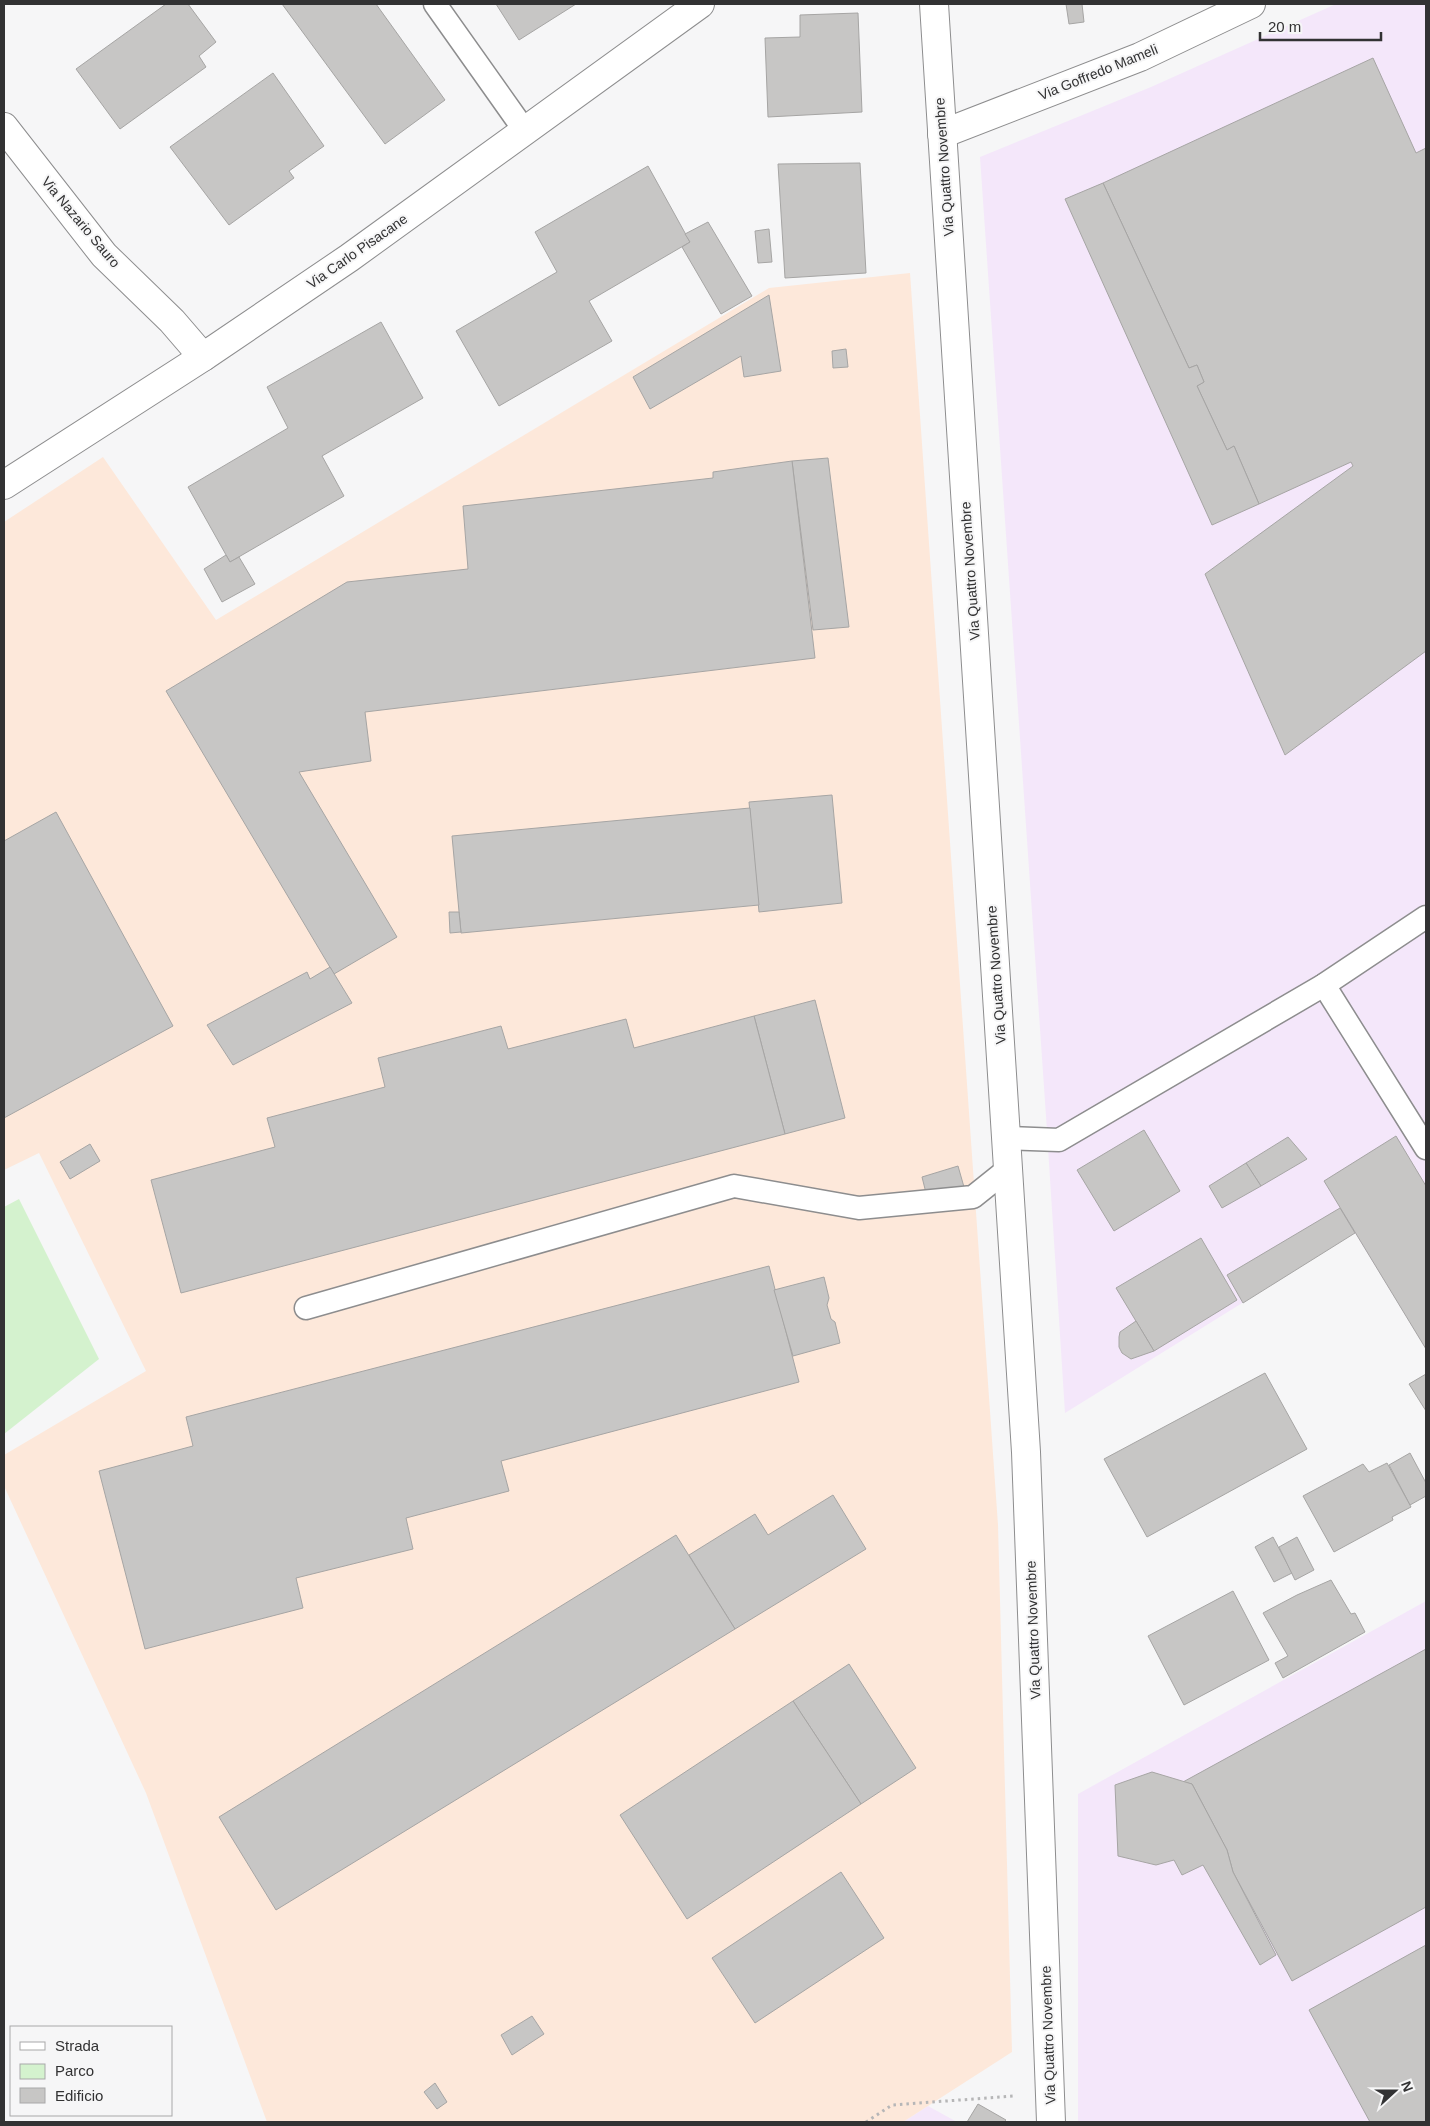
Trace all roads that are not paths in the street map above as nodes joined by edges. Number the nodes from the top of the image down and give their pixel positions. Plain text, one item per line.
1 (435, 4) edge
2 (700, 4) edge
3 (934, 4) edge
4 (1251, 4) edge
5 (4, 127) edge
6 (524, 131) junction
7 (942, 134) junction
8 (203, 357) junction
9 (4, 485) edge
10 (1426, 917) edge
11 (1324, 985) junction
12 (1006, 1138) junction
13 (1426, 1148) edge
14 (1008, 1169) junction
15 (306, 1308) dead end
16 (1051, 2122) edge

1 - 6 lane
2 - 6 street, Via Carlo Pisacane
3 - 7 street, Via Quattro Novembre
4 - 7 street, Via Goffredo Mameli
5 - 8 street, Via Nazario Sauro
6 - 8 street, Via Carlo Pisacane
7 - 12 street, Via Quattro Novembre
8 - 9 street, Via Carlo Pisacane
10 - 11 lane
11 - 12 lane
11 - 13 lane
12 - 14 street, Via Quattro Novembre
14 - 15 lane
14 - 16 street, Via Quattro Novembre

